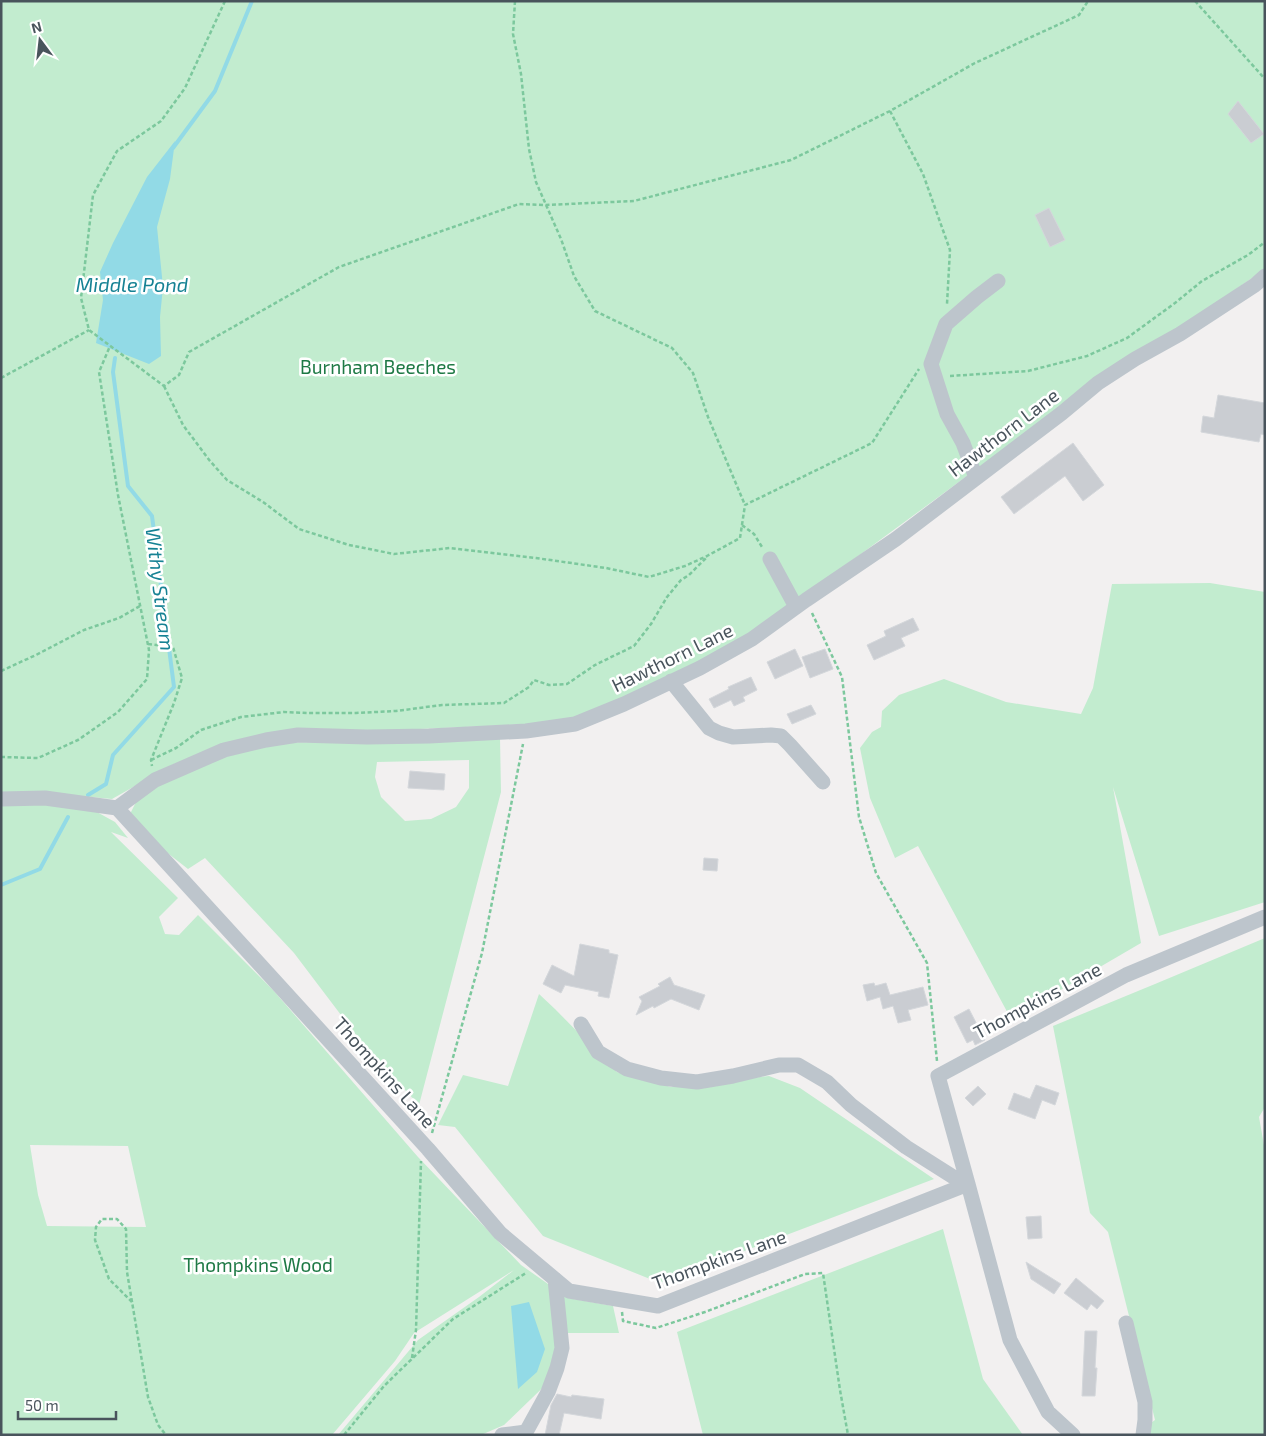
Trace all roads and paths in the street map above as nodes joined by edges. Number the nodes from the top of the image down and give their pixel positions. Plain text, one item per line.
1 (224, 1) edge
2 (515, 1) edge
3 (1088, 1) edge
4 (1195, 1) edge
5 (1265, 79) edge
6 (890, 111) junction
7 (546, 205) junction
8 (1265, 242) edge
9 (1265, 276) edge
10 (998, 281) dead end
11 (946, 324) junction
12 (89, 330) junction
13 (110, 346) junction
14 (921, 365) dead end
15 (916, 373) junction
16 (934, 375) junction
17 (1, 378) edge
18 (164, 386) junction
19 (976, 478) junction
20 (745, 505) junction
21 (742, 525) junction
22 (707, 556) junction
23 (770, 559) joint
24 (801, 604) junction
25 (140, 606) junction
26 (148, 644) junction
27 (1, 671) edge
28 (671, 681) junction
29 (526, 731) junction
30 (1, 757) edge
31 (151, 760) junction
32 (155, 780) junction
33 (823, 782) dead end
34 (1, 799) edge
35 (117, 808) junction
36 (1265, 917) edge
37 (581, 1024) dead end
38 (938, 1076) junction
39 (428, 1148) junction
40 (420, 1163) dead end
41 (967, 1185) junction
42 (538, 1265) junction
43 (555, 1279) junction
44 (620, 1300) junction
45 (132, 1302) junction
46 (1126, 1323) dead end
47 (412, 1358) junction
48 (526, 1433) edge
49 (166, 1435) edge
50 (344, 1435) edge
51 (502, 1435) edge
52 (848, 1435) edge
53 (1072, 1435) edge
54 (1143, 1435) edge

1 - 12 path
2 - 7 path
3 - 6 path
4 - 5 path
6 - 7 path
6 - 11 path
7 - 18 path
7 - 20 path
8 - 16 path
9 - 19 street, Hawthorn Lane
10 - 11 street
11 - 16 street
12 - 13 path
12 - 17 path
13 - 18 path
13 - 25 path
14 - 15 path
15 - 16 path
15 - 20 path
16 - 19 street
18 - 22 path
19 - 24 street, Hawthorn Lane
20 - 21 path
21 - 22 path
21 - 23 path
22 - 31 path
23 - 24 street
24 - 28 street, Hawthorn Lane
24 - 38 path
25 - 26 path
25 - 27 path
26 - 30 path
26 - 31 path
28 - 29 street, Hawthorn Lane
28 - 33 street
29 - 32 street, Hawthorn Lane
29 - 39 path
31 - 32 path
32 - 35 street, Hawthorn Lane
34 - 35 street
35 - 39 street, Thompkins Lane
36 - 38 street, Thompkins Lane
37 - 41 street
38 - 41 street
39 - 42 street, Thompkins Lane
40 - 47 path
41 - 44 street, Thompkins Lane
41 - 53 street
42 - 43 street, Thompkins Lane
42 - 47 path
43 - 44 street, Thompkins Lane
43 - 48 street
44 - 52 path
45 - 45 path
45 - 49 path
46 - 54 street
47 - 50 path
48 - 51 street

